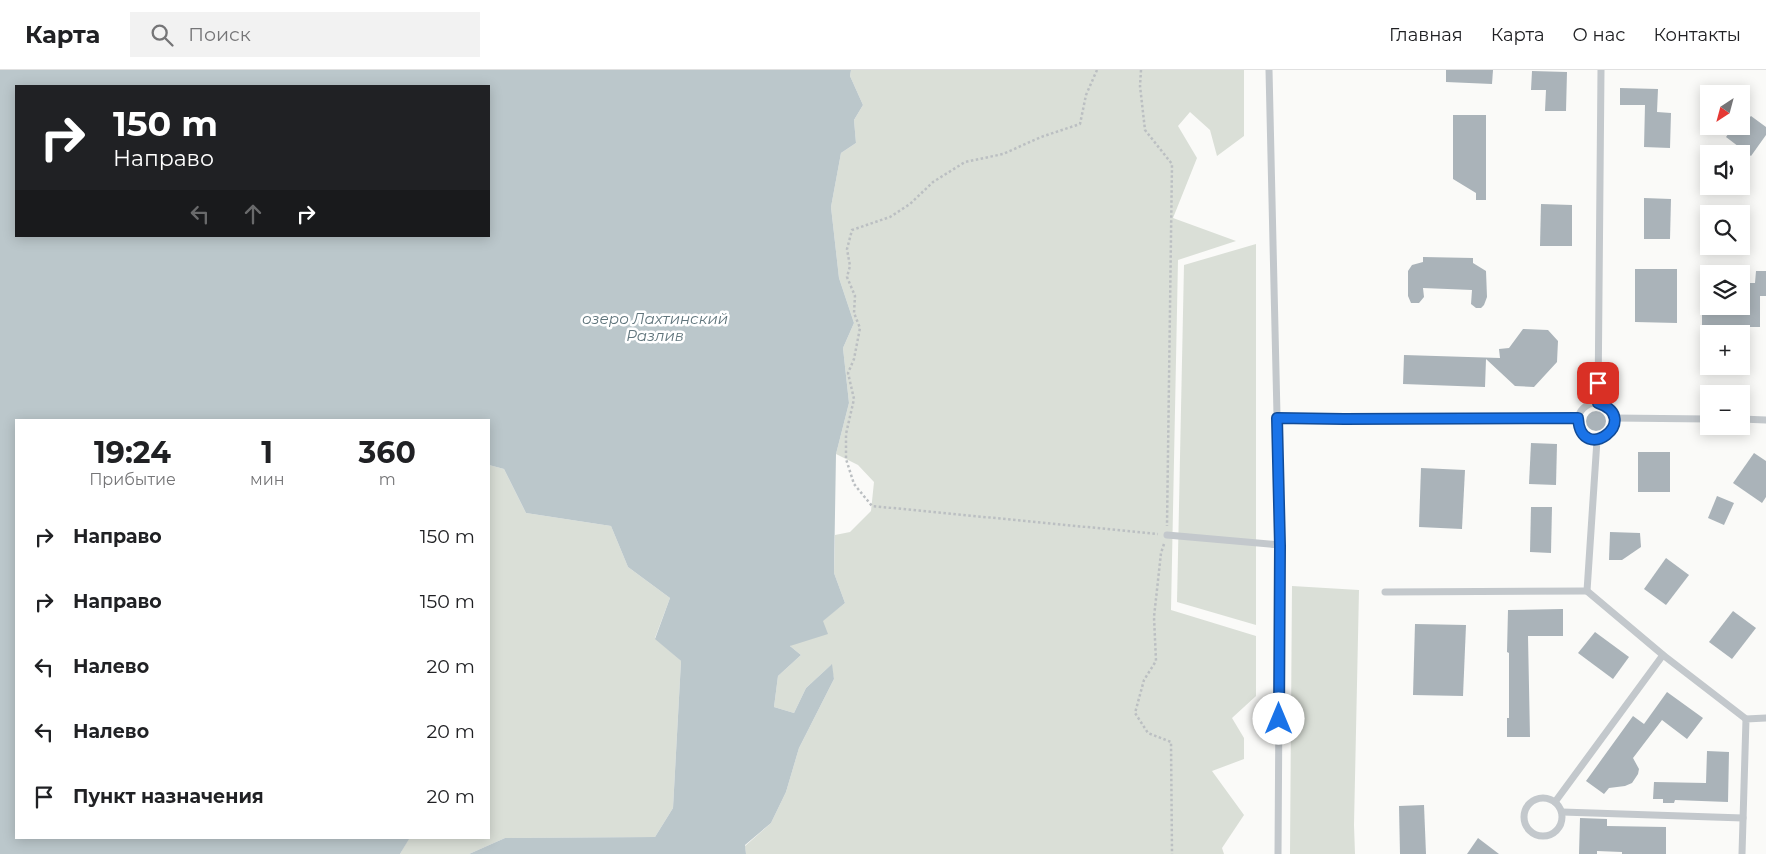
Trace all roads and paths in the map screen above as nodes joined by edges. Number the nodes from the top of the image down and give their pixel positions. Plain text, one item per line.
1 (1097, 70) edge
2 (1141, 70) edge
3 (1269, 70) edge
4 (1601, 70) edge
5 (1598, 403) junction
6 (1277, 418) junction
7 (1578, 418) junction
8 (1614, 418) junction
9 (1700, 419) edge
10 (1750, 420) edge
11 (1766, 420) edge
12 (1597, 440) junction
13 (1167, 535) junction
14 (1280, 546) junction
15 (1587, 591) junction
16 (1385, 592) dead end
17 (1663, 655) junction
18 (1766, 718) edge
19 (1746, 719) junction
20 (1555, 802) junction
21 (1562, 812) junction
22 (1743, 818) junction
23 (1172, 854) edge
24 (1278, 854) edge
25 (1742, 854) edge

1 - 13 path
2 - 13 path
3 - 6 lane
4 - 5 lane
5 - 7 lane
5 - 8 lane
6 - 7 lane
6 - 14 lane
7 - 12 lane
8 - 9 lane
8 - 12 lane
10 - 11 lane
12 - 15 lane
13 - 14 lane
13 - 23 path
14 - 24 lane
15 - 16 lane
15 - 17 lane
17 - 19 lane
17 - 20 lane
18 - 19 lane
19 - 22 lane
20 - 21 lane
20 - 21 lane
21 - 22 lane
22 - 25 lane

